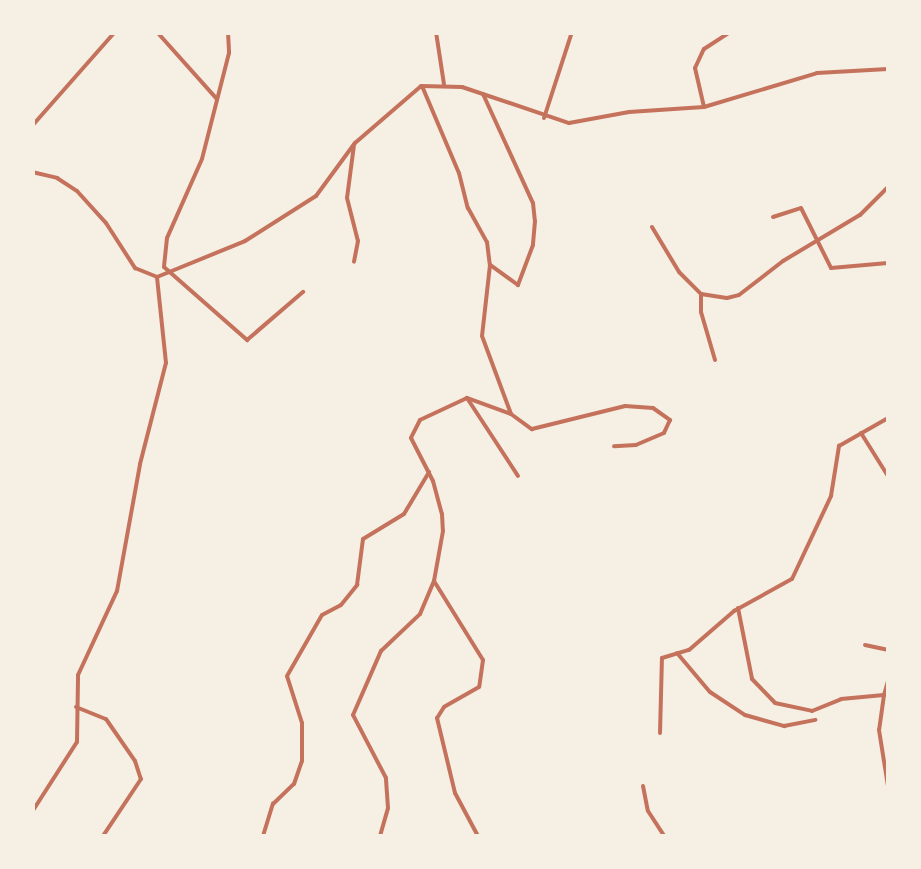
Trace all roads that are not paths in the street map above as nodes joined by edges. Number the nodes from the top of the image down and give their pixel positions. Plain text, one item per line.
1 (116, 32) edge
2 (157, 32) edge
3 (228, 32) edge
4 (436, 32) edge
5 (572, 32) edge
6 (730, 32) edge
7 (888, 69) edge
8 (444, 84) junction
9 (422, 86) junction
10 (482, 92) junction
11 (217, 98) junction
12 (704, 107) junction
13 (544, 118) junction
14 (32, 126) edge
15 (355, 143) junction
16 (32, 172) edge
17 (888, 186) edge
18 (773, 217) dead end
19 (652, 228) dead end
20 (818, 242) junction
21 (354, 262) dead end
22 (888, 263) edge
23 (490, 265) junction
24 (168, 272) junction
25 (156, 277) junction
26 (303, 292) dead end
27 (701, 294) junction
28 (715, 360) dead end
29 (467, 398) junction
30 (511, 414) junction
31 (888, 418) edge
32 (861, 433) junction
33 (614, 446) dead end
34 (429, 472) junction
35 (518, 476) dead end
36 (888, 476) edge
37 (434, 581) junction
38 (738, 608) junction
39 (865, 645) dead end
40 (888, 650) edge
41 (677, 654) junction
42 (888, 681) edge
43 (884, 694) junction
44 (76, 708) junction
45 (815, 720) dead end
46 (660, 733) dead end
47 (643, 786) dead end
48 (888, 786) edge
49 (32, 812) edge
50 (102, 836) edge
51 (262, 836) edge
52 (380, 836) edge
53 (478, 836) edge
54 (664, 836) edge

1 - 14 street
2 - 11 street
3 - 11 street
4 - 8 street
5 - 13 street
6 - 12 street
7 - 12 street
8 - 9 street
8 - 10 street
9 - 15 street
9 - 23 street
10 - 13 street
10 - 23 street
11 - 24 street
12 - 13 street
15 - 21 street
15 - 24 street
16 - 25 street
17 - 20 street
18 - 20 street
19 - 27 street
20 - 22 street
20 - 27 street
23 - 30 street
24 - 25 street
24 - 26 street
25 - 44 street
27 - 28 street
29 - 30 street
29 - 34 street
29 - 35 street
30 - 33 street
31 - 32 street
32 - 36 street
32 - 38 street
34 - 37 street
34 - 51 street
37 - 52 street
37 - 53 street
38 - 41 street
38 - 43 street
39 - 40 street
41 - 45 street
41 - 46 street
42 - 43 street
43 - 48 street
44 - 49 street
44 - 50 street
47 - 54 street

